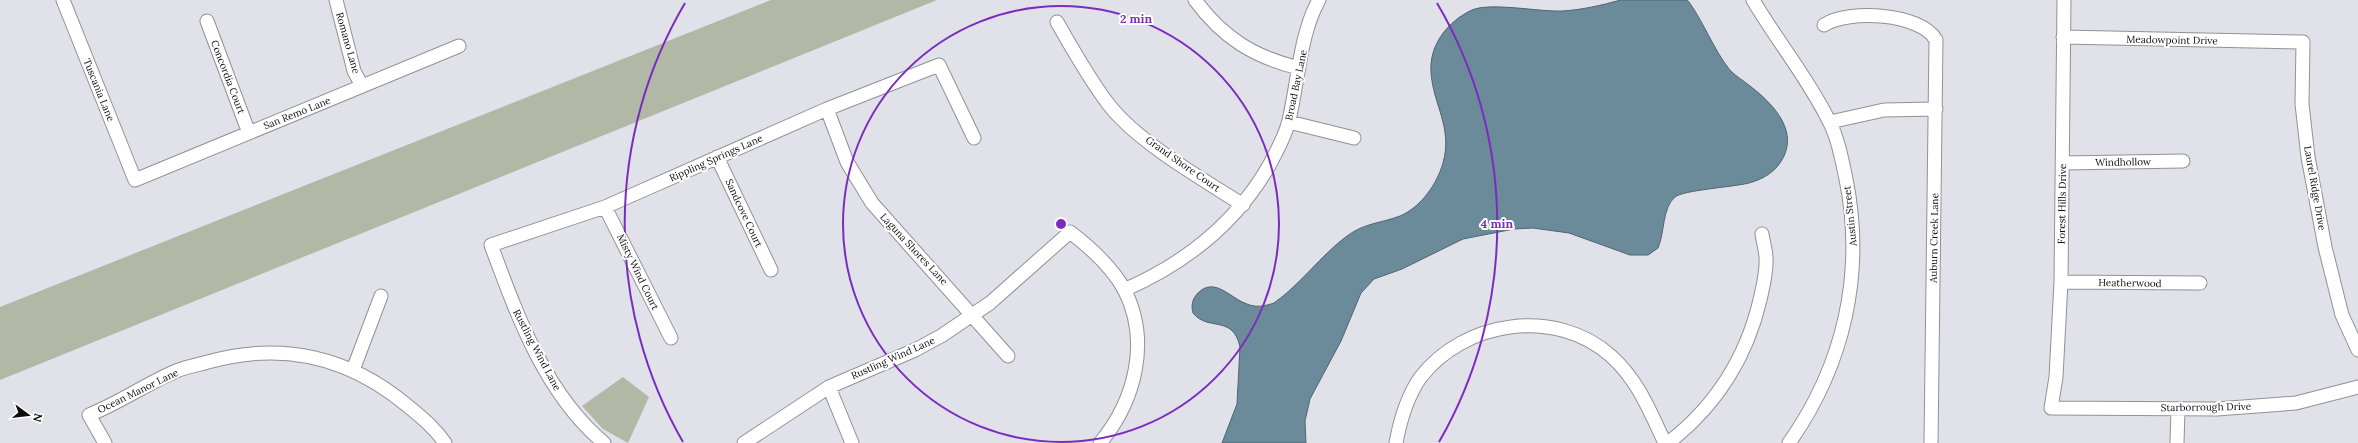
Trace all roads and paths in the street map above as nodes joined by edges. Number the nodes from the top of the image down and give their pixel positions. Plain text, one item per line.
1 (64, 0) edge
2 (336, 0) edge
3 (1195, 0) edge
4 (1319, 0) edge
5 (1753, 0) edge
6 (2064, 0) edge
7 (207, 21) dead end
8 (1058, 22) dead end
9 (1824, 25) dead end
10 (2063, 37) junction
11 (2282, 42) joint
12 (459, 46) dead end
13 (1300, 68) junction
14 (362, 86) junction
15 (827, 109) junction
16 (1936, 109) junction
17 (1289, 122) junction
18 (1830, 122) junction
19 (249, 133) junction
20 (974, 138) dead end
21 (1354, 138) dead end
22 (717, 157) junction
23 (2184, 161) dead end
24 (2062, 163) junction
25 (136, 180) joint
26 (1243, 205) junction
27 (605, 207) junction
28 (1762, 234) dead end
29 (491, 245) joint
30 (771, 270) dead end
31 (2061, 282) junction
32 (2200, 283) dead end
33 (1124, 290) junction
34 (381, 296) dead end
35 (973, 315) junction
36 (671, 338) dead end
37 (2358, 350) edge
38 (1008, 356) dead end
39 (353, 370) junction
40 (829, 387) junction
41 (2358, 387) edge
42 (2051, 408) joint
43 (2178, 409) junction
44 (105, 443) edge
45 (445, 443) edge
46 (604, 443) edge
47 (744, 443) edge
48 (852, 443) edge
49 (1100, 443) edge
50 (1396, 443) edge
51 (1667, 443) edge
52 (1789, 443) edge
53 (1931, 443) edge
54 (2177, 443) edge

1 - 25 street, Tuscania Lane
2 - 14 street, Romano Lane
3 - 13 street
4 - 13 street, Broad Bay Lane
5 - 18 street, Austin Street
6 - 10 street, Forest Hills Drive
7 - 19 street, Concordia Court
8 - 26 street, Grand Shore Court
9 - 16 street, Auburn Creek Lane
10 - 11 street, Meadowpoint Drive
10 - 24 street, Forest Hills Drive
11 - 37 street, Laurel Ridge Drive
12 - 14 street, San Remo Lane
13 - 17 street, Broad Bay Lane
14 - 19 street, San Remo Lane
15 - 20 street, Rippling Springs Lane
15 - 22 street, Rippling Springs Lane
15 - 35 street, Laguna Shores Lane
16 - 18 street
16 - 53 street, Auburn Creek Lane
17 - 21 street
17 - 26 street, Broad Bay Lane
18 - 52 street, Austin Street
19 - 25 street, San Remo Lane
22 - 27 street, Rippling Springs Lane
22 - 30 street, Sandcove Court
23 - 24 street, Windhollow
24 - 31 street, Forest Hills Drive
26 - 33 street, Broad Bay Lane
27 - 29 street, Rippling Springs Lane
27 - 36 street, Misty Wind Court
28 - 51 street
29 - 46 street, Rustling Wind Lane
31 - 32 street, Heatherwood
31 - 42 street, Forest Hills Drive
33 - 35 street, Rustling Wind Lane
33 - 49 street
34 - 39 street
35 - 38 street, Laguna Shores Lane
35 - 40 street, Rustling Wind Lane
39 - 44 street, Ocean Manor Lane
39 - 45 street, Ocean Manor Lane
40 - 47 street, Rustling Wind Lane
40 - 48 street
41 - 43 street, Starborrough Drive
42 - 43 street, Starborrough Drive
43 - 54 street
50 - 51 street

